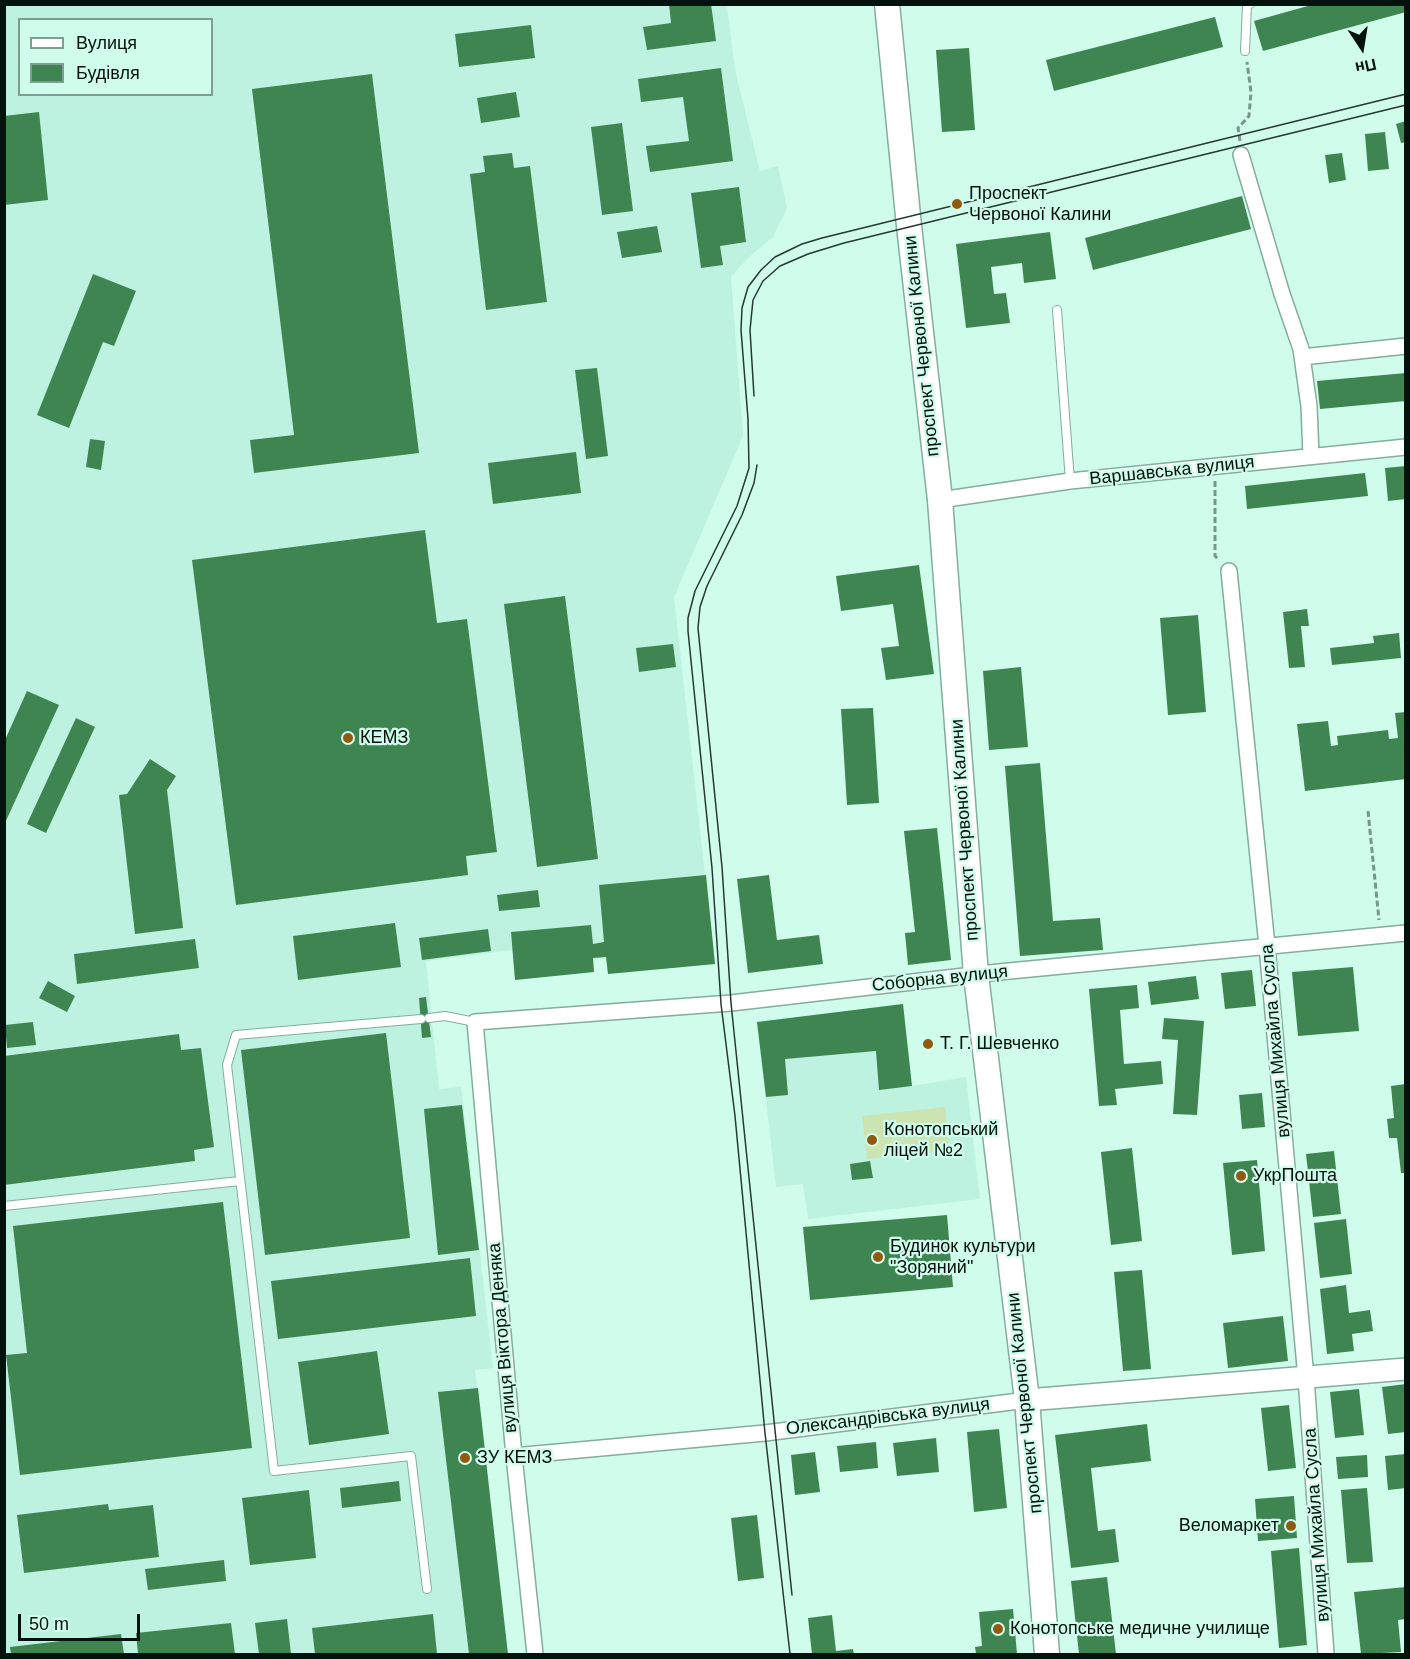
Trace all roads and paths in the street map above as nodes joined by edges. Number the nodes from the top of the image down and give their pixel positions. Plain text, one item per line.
1 (887, 4) edge
2 (1248, 5) edge
3 (1245, 51) joint
4 (1241, 155) joint
5 (1057, 310) dead end
6 (1406, 346) edge
7 (1302, 357) junction
8 (1406, 447) edge
9 (1311, 456) junction
10 (1215, 467) junction
11 (1070, 481) junction
12 (940, 500) junction
13 (1229, 571) joint
14 (1368, 811) dead end
15 (1379, 924) dead end
16 (1406, 933) edge
17 (1267, 946) junction
18 (976, 975) junction
19 (475, 1022) junction
20 (240, 1181) junction
21 (4, 1206) edge
22 (1406, 1369) edge
23 (1306, 1378) junction
24 (1027, 1400) junction
25 (514, 1456) junction
26 (427, 1589) dead end
27 (536, 1654) edge
28 (1047, 1654) edge
29 (1326, 1654) edge

1 - 12 main road, проспект Червоної Калини
2 - 3 lane
3 - 4 path
4 - 7 street
5 - 11 lane
6 - 7 street
7 - 9 street
8 - 9 street, Варшавська вулиця
9 - 10 street, Варшавська вулиця
10 - 11 street, Варшавська вулиця
10 - 13 path
11 - 12 street, Варшавська вулиця
12 - 18 main road, проспект Червоної Калини
13 - 17 street, вулиця Михайла Сусла
14 - 15 path
16 - 17 street, Соборна вулиця
17 - 18 street, Соборна вулиця
17 - 23 street, вулиця Михайла Сусла
18 - 19 street, Соборна вулиця
18 - 24 main road, проспект Червоної Калини
19 - 20 lane
19 - 25 street, вулиця Віктора Деняка
20 - 21 lane
20 - 26 lane
22 - 23 main road, Олександрівська вулиця
23 - 24 main road, Олександрівська вулиця
23 - 29 street, вулиця Михайла Сусла
24 - 25 street, Олександрівська вулиця
24 - 28 main road, проспект Червоної Калини
25 - 27 street, вулиця Віктора Деняка

